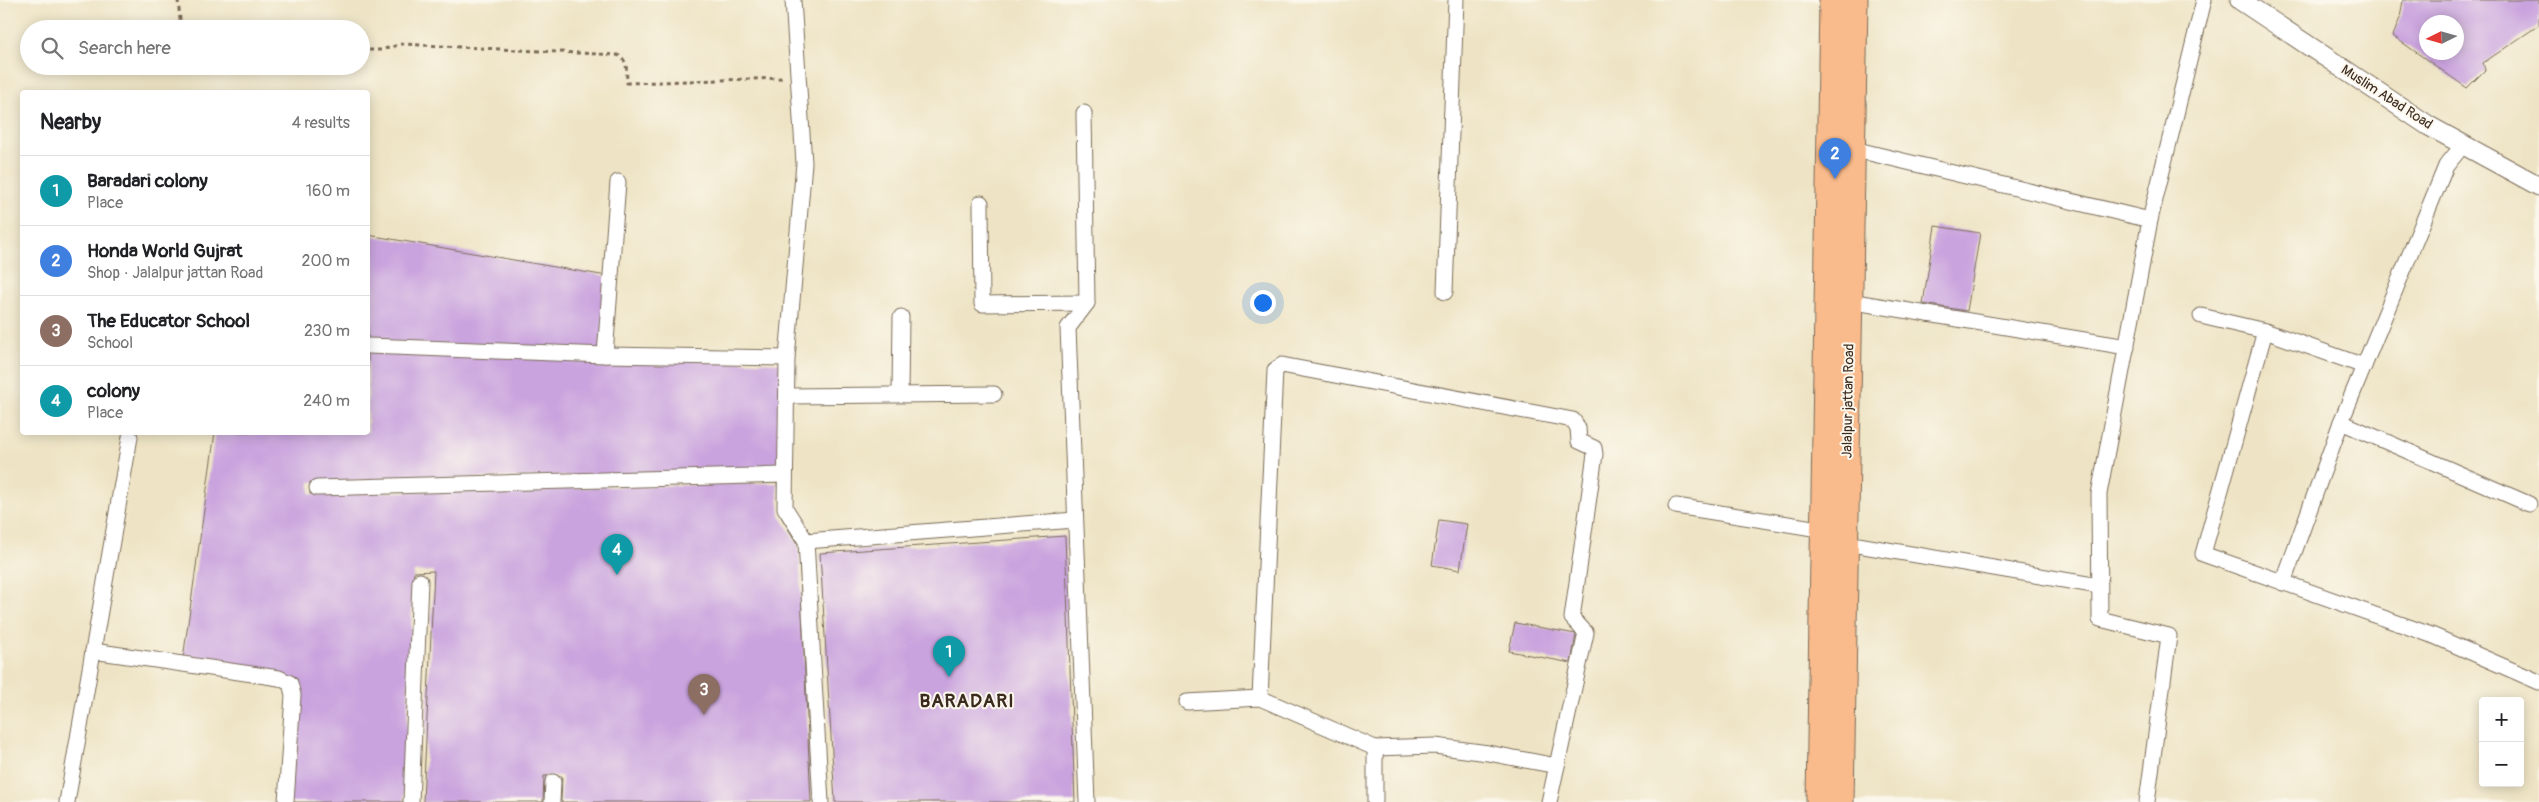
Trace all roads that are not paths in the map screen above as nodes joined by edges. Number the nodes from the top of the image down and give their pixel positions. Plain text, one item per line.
1 (793, 0) edge
2 (1456, 0) edge
3 (1832, 0) edge
4 (1855, 0) edge
5 (2204, 0) edge
6 (2240, 0) edge
7 (1084, 112) dead end
8 (2463, 145) junction
9 (1853, 148) junction
10 (618, 182) dead end
11 (2539, 186) edge
12 (981, 203) dead end
13 (2150, 220) junction
14 (1445, 292) dead end
15 (1849, 301) junction
16 (1087, 303) junction
17 (2201, 316) dead end
18 (901, 317) dead end
19 (2265, 331) junction
20 (370, 346) edge
21 (2127, 347) junction
22 (605, 355) junction
23 (787, 358) junction
24 (2364, 366) junction
25 (900, 394) junction
26 (994, 394) dead end
27 (788, 396) junction
28 (1837, 410) junction
29 (2341, 422) junction
30 (130, 437) dead end
31 (784, 475) junction
32 (317, 488) dead end
33 (2529, 504) dead end
34 (1676, 506) dead end
35 (1075, 520) junction
36 (1824, 530) junction
37 (806, 540) junction
38 (1846, 543) junction
39 (420, 581) dead end
40 (2284, 583) junction
41 (2099, 586) junction
42 (93, 651) junction
43 (2539, 682) edge
44 (1260, 698) junction
45 (1187, 702) dead end
46 (1375, 748) junction
47 (1557, 766) junction
48 (553, 782) dead end
49 (67, 802) edge
50 (286, 802) edge
51 (411, 802) edge
52 (552, 802) edge
53 (821, 802) edge
54 (1087, 802) edge
55 (1374, 802) edge
56 (1549, 802) edge
57 (1819, 802) edge
58 (1841, 802) edge
59 (2146, 802) edge

1 - 23 street
2 - 14 street
3 - 28 main road, Jalalpur jattan Road
4 - 9 main road, Jalalpur jattan Road
5 - 13 street
6 - 8 street, Muslim Abad Road
7 - 16 street
8 - 11 street, Muslim Abad Road
8 - 24 street
9 - 13 street
9 - 15 main road, Jalalpur jattan Road
10 - 22 street
12 - 16 street
13 - 21 street
15 - 21 street
15 - 28 main road, Jalalpur jattan Road
16 - 35 street
17 - 19 street
18 - 25 street
19 - 24 street
19 - 40 street
20 - 22 street
21 - 41 street
22 - 23 street
23 - 27 street
24 - 29 street
25 - 26 street
25 - 27 street
27 - 31 street
28 - 36 main road, Jalalpur jattan Road
28 - 38 main road, Jalalpur jattan Road
29 - 33 street
29 - 40 street
30 - 42 street
31 - 32 street
31 - 37 street
34 - 36 street
35 - 37 street
35 - 54 street
36 - 57 main road, Jalalpur jattan Road
37 - 53 street
38 - 41 street
38 - 58 main road, Jalalpur jattan Road
39 - 51 street
40 - 43 street
41 - 59 street
42 - 49 street
42 - 50 street
44 - 45 street
44 - 46 street
44 - 47 street
46 - 47 street
46 - 55 street
47 - 56 street
48 - 52 street

